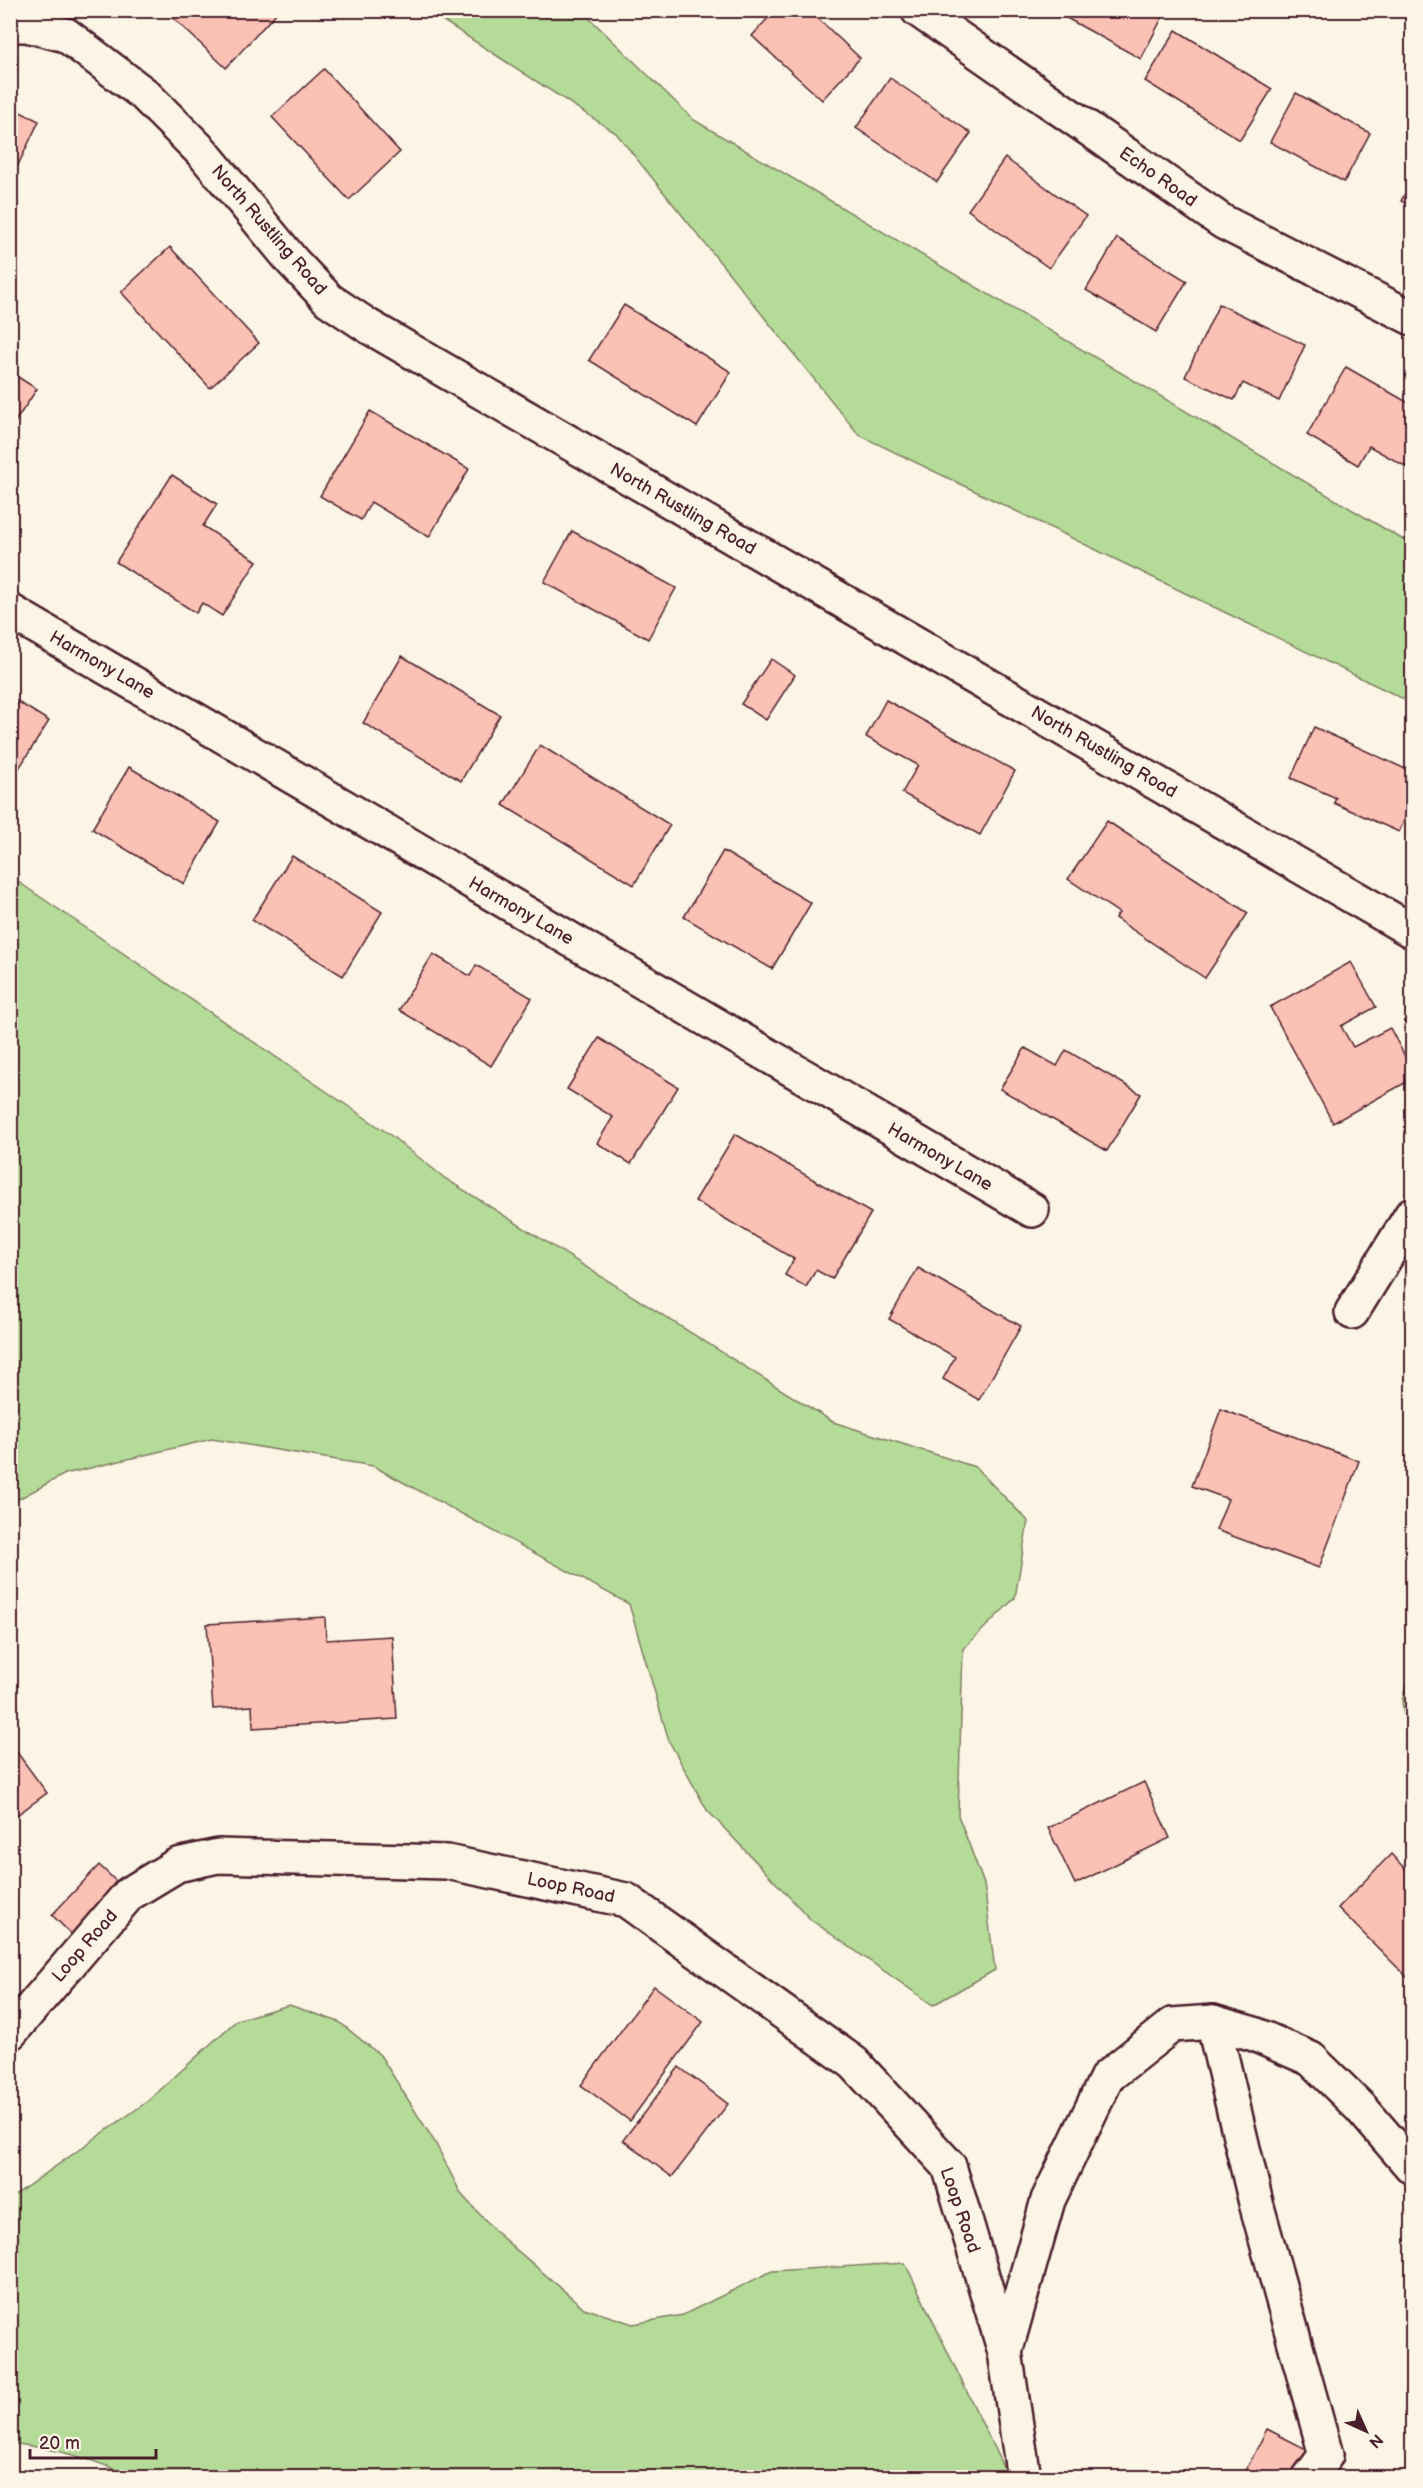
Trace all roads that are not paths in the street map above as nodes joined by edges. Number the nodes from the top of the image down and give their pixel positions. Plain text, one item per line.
1 (918, 10) edge
2 (10, 25) edge
3 (1413, 318) edge
4 (10, 611) edge
5 (1413, 931) edge
6 (1032, 1210) dead end
7 (1413, 1215) edge
8 (1352, 1312) dead end
9 (1213, 2022) junction
10 (10, 2033) edge
11 (1413, 2167) edge
12 (1005, 2352) junction
13 (1024, 2478) edge
14 (1310, 2478) edge

1 - 3 street, Echo Road
2 - 5 street, North Rustling Road
4 - 6 street, Harmony Lane
7 - 8 street
9 - 11 street
9 - 12 street, Loop Road
9 - 14 street
10 - 12 street, Loop Road
12 - 13 street, Loop Road

